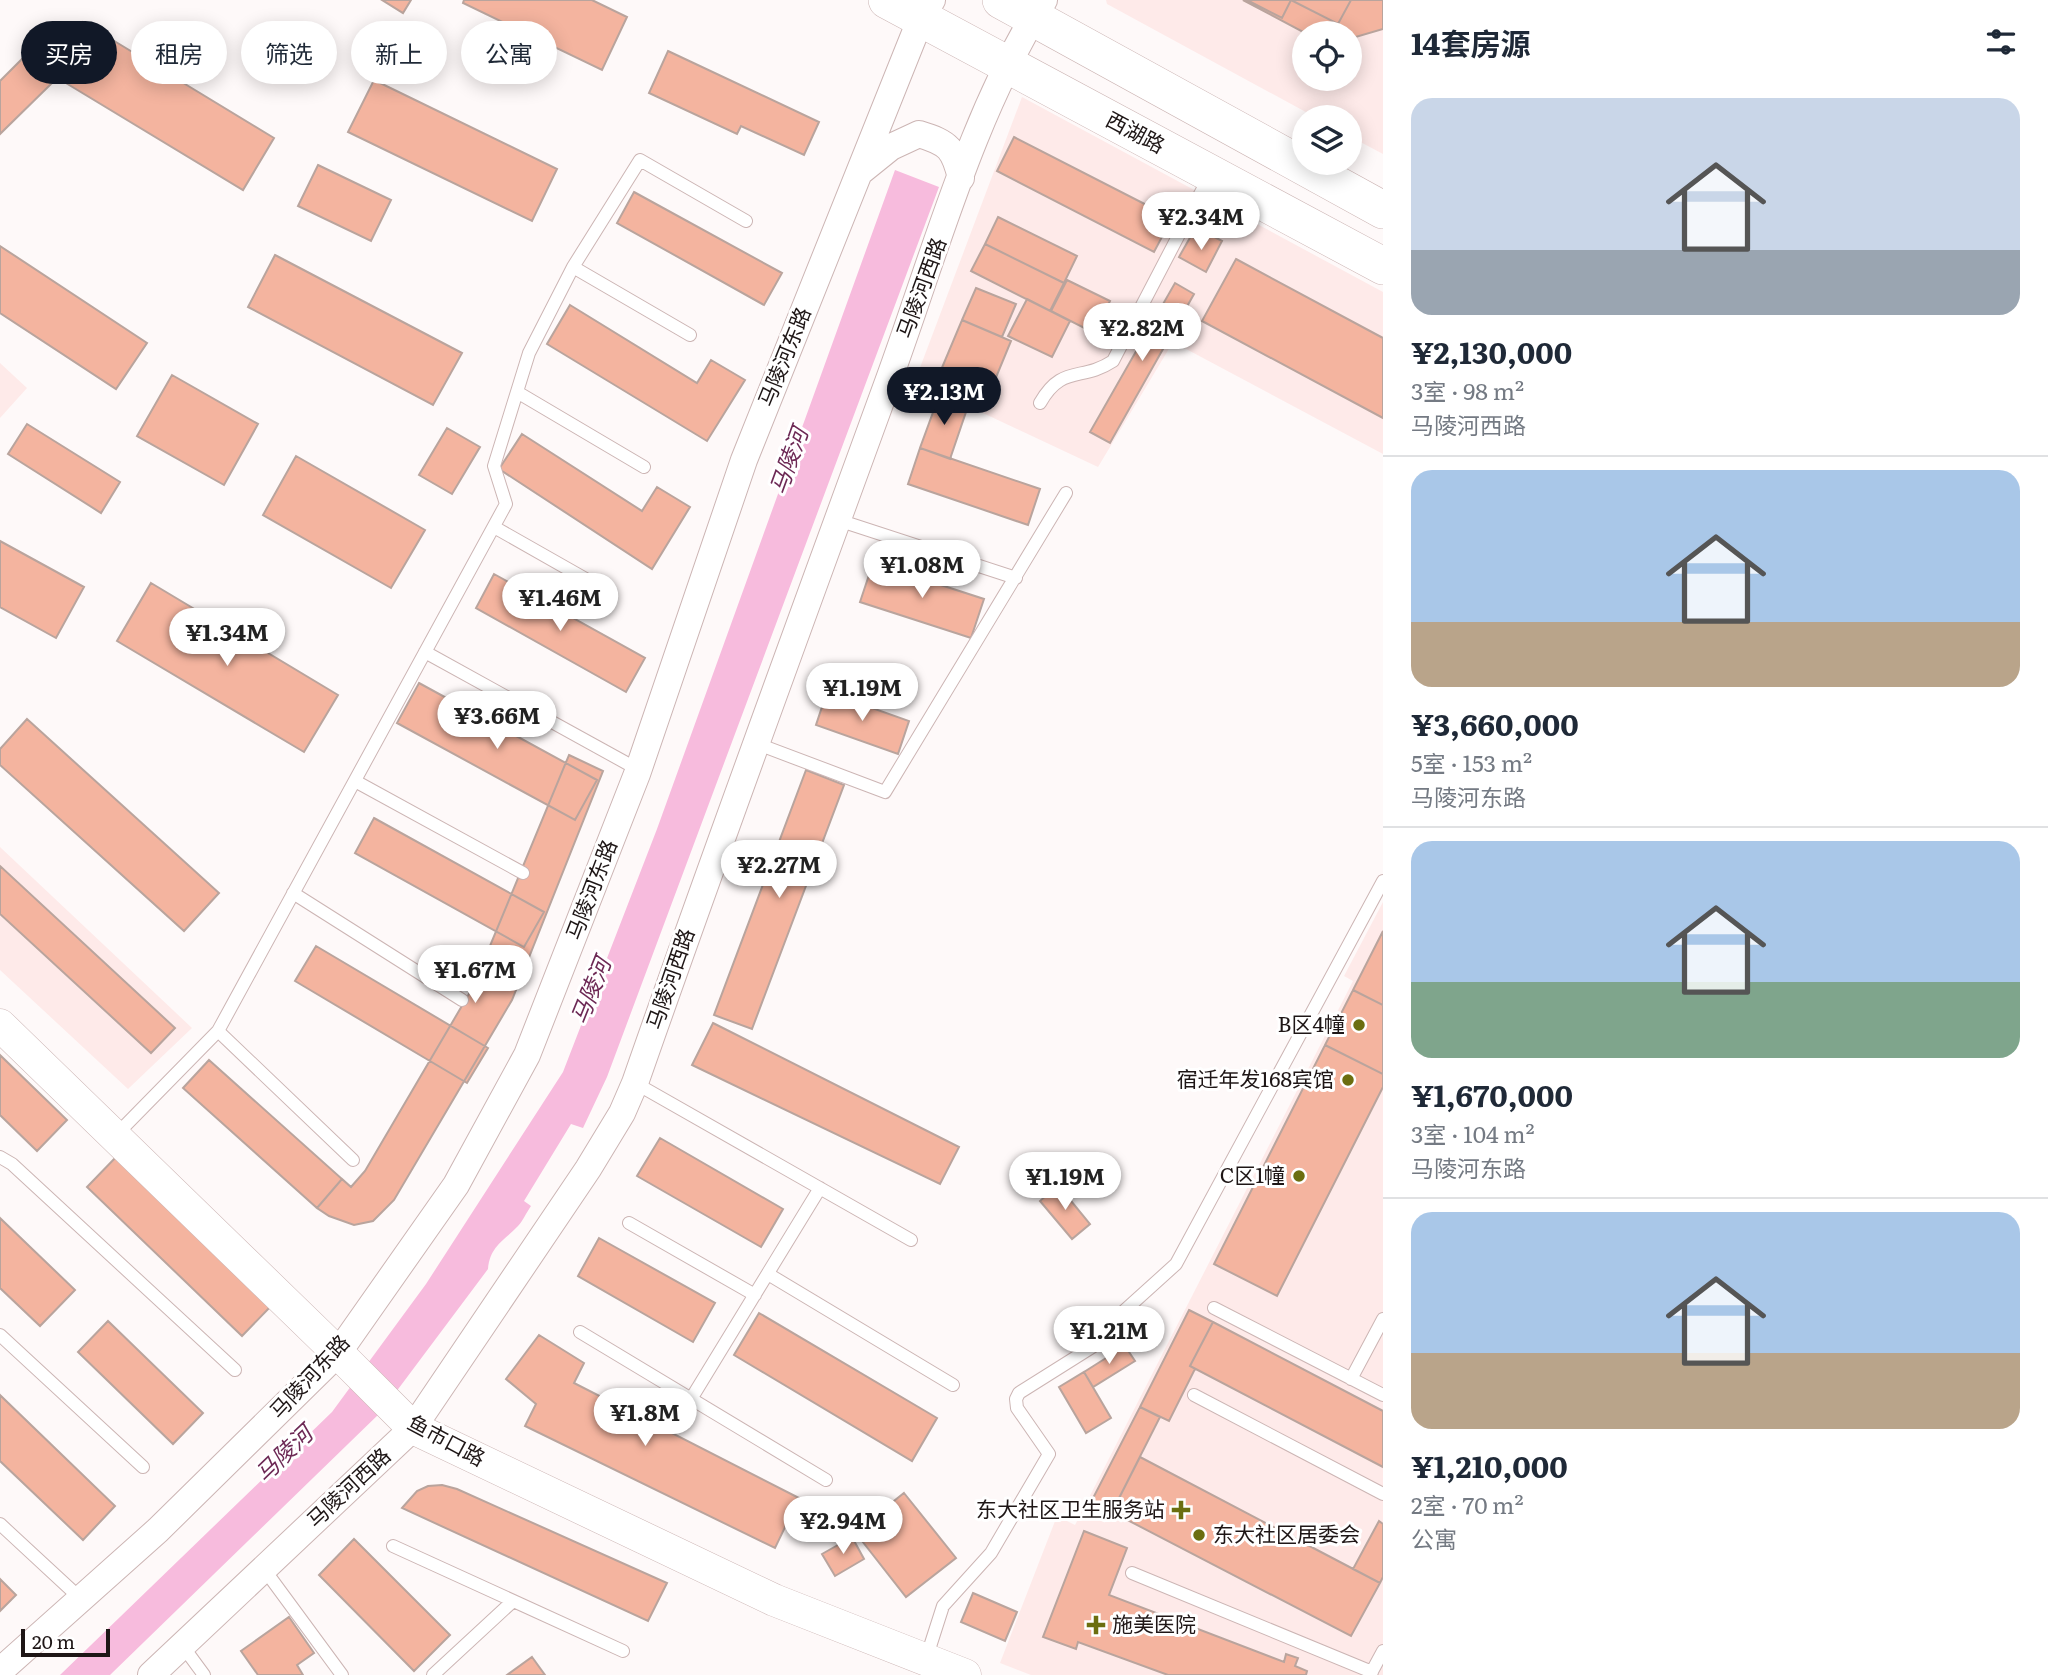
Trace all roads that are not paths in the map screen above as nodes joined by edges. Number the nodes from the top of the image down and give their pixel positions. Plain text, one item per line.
1 (887, 0) edge
2 (1001, 0) edge
3 (926, 9) edge
4 (1038, 9) edge
5 (1006, 64) junction
6 (859, 173) junction
7 (1210, 173) junction
8 (961, 178) junction
9 (1383, 210) edge
10 (746, 221) dead end
11 (1383, 266) edge
12 (573, 267) junction
13 (690, 335) dead end
14 (517, 392) junction
15 (1040, 402) dead end
16 (644, 467) dead end
17 (1066, 493) dead end
18 (838, 520) junction
19 (494, 527) junction
20 (1016, 578) junction
21 (598, 586) dead end
22 (425, 652) junction
23 (755, 743) junction
24 (639, 769) junction
25 (355, 780) junction
26 (523, 873) dead end
27 (1383, 881) edge
28 (293, 893) junction
29 (462, 1000) dead end
30 (0, 1025) edge
31 (218, 1031) junction
32 (635, 1083) junction
33 (115, 1137) junction
34 (0, 1157) edge
35 (353, 1160) dead end
36 (820, 1188) junction
37 (628, 1223) dead end
38 (911, 1240) dead end
39 (768, 1274) junction
40 (755, 1295) junction
41 (1214, 1308) dead end
42 (1383, 1319) edge
43 (580, 1332) dead end
44 (0, 1335) edge
45 (347, 1362) junction
46 (235, 1370) dead end
47 (1351, 1379) junction
48 (953, 1385) dead end
49 (1194, 1395) dead end
50 (1383, 1395) edge
51 (691, 1399) junction
52 (402, 1418) junction
53 (143, 1467) dead end
54 (826, 1480) dead end
55 (1383, 1494) edge
56 (0, 1524) edge
57 (393, 1546) dead end
58 (264, 1569) junction
59 (1132, 1573) dead end
60 (81, 1599) junction
61 (513, 1601) junction
62 (182, 1645) junction
63 (622, 1651) dead end
64 (1383, 1651) edge
65 (925, 1660) junction
66 (0, 1671) edge
67 (1371, 1673) edge
68 (151, 1675) edge
69 (204, 1675) edge
70 (342, 1675) edge
71 (433, 1675) edge
72 (965, 1675) edge

1 - 3 main road, 西湖路
2 - 4 main road
3 - 5 main road, 西湖路
3 - 6 street, 马陵河东路
4 - 5 street, 马陵河西路
4 - 9 main road
5 - 7 main road, 西湖路
5 - 8 street, 马陵河西路
6 - 8 street
6 - 24 street, 马陵河东路
7 - 11 main road, 西湖路
7 - 15 lane
8 - 18 street, 马陵河西路
10 - 12 lane
12 - 13 lane
12 - 14 lane
14 - 16 lane
14 - 19 lane
17 - 20 lane
18 - 20 lane
18 - 23 street, 马陵河西路
19 - 21 lane
19 - 22 lane
20 - 23 lane
22 - 24 lane
22 - 25 lane
23 - 32 street, 马陵河西路
24 - 45 street, 马陵河东路
25 - 26 lane
25 - 28 lane
27 - 65 lane
28 - 29 lane
28 - 31 lane
30 - 33 street, 鱼市口路
31 - 33 lane
31 - 35 lane
32 - 36 lane
32 - 52 street, 马陵河西路
33 - 45 street, 鱼市口路
34 - 46 lane
36 - 38 lane
36 - 39 lane
37 - 40 lane
39 - 40 lane
39 - 48 lane
40 - 51 lane
41 - 47 lane
42 - 47 lane
43 - 51 lane
44 - 53 lane
45 - 52 street, 鱼市口路
45 - 60 street, 马陵河东路
47 - 50 lane
49 - 55 lane
51 - 54 lane
52 - 58 street, 马陵河西路
52 - 65 street, 鱼市口路
56 - 60 lane
57 - 61 lane
58 - 62 street, 马陵河西路
58 - 70 lane
59 - 67 lane
60 - 66 street, 马陵河东路
61 - 63 lane
61 - 71 lane
62 - 68 street, 马陵河西路
62 - 69 lane
64 - 67 lane
65 - 72 street, 鱼市口路

